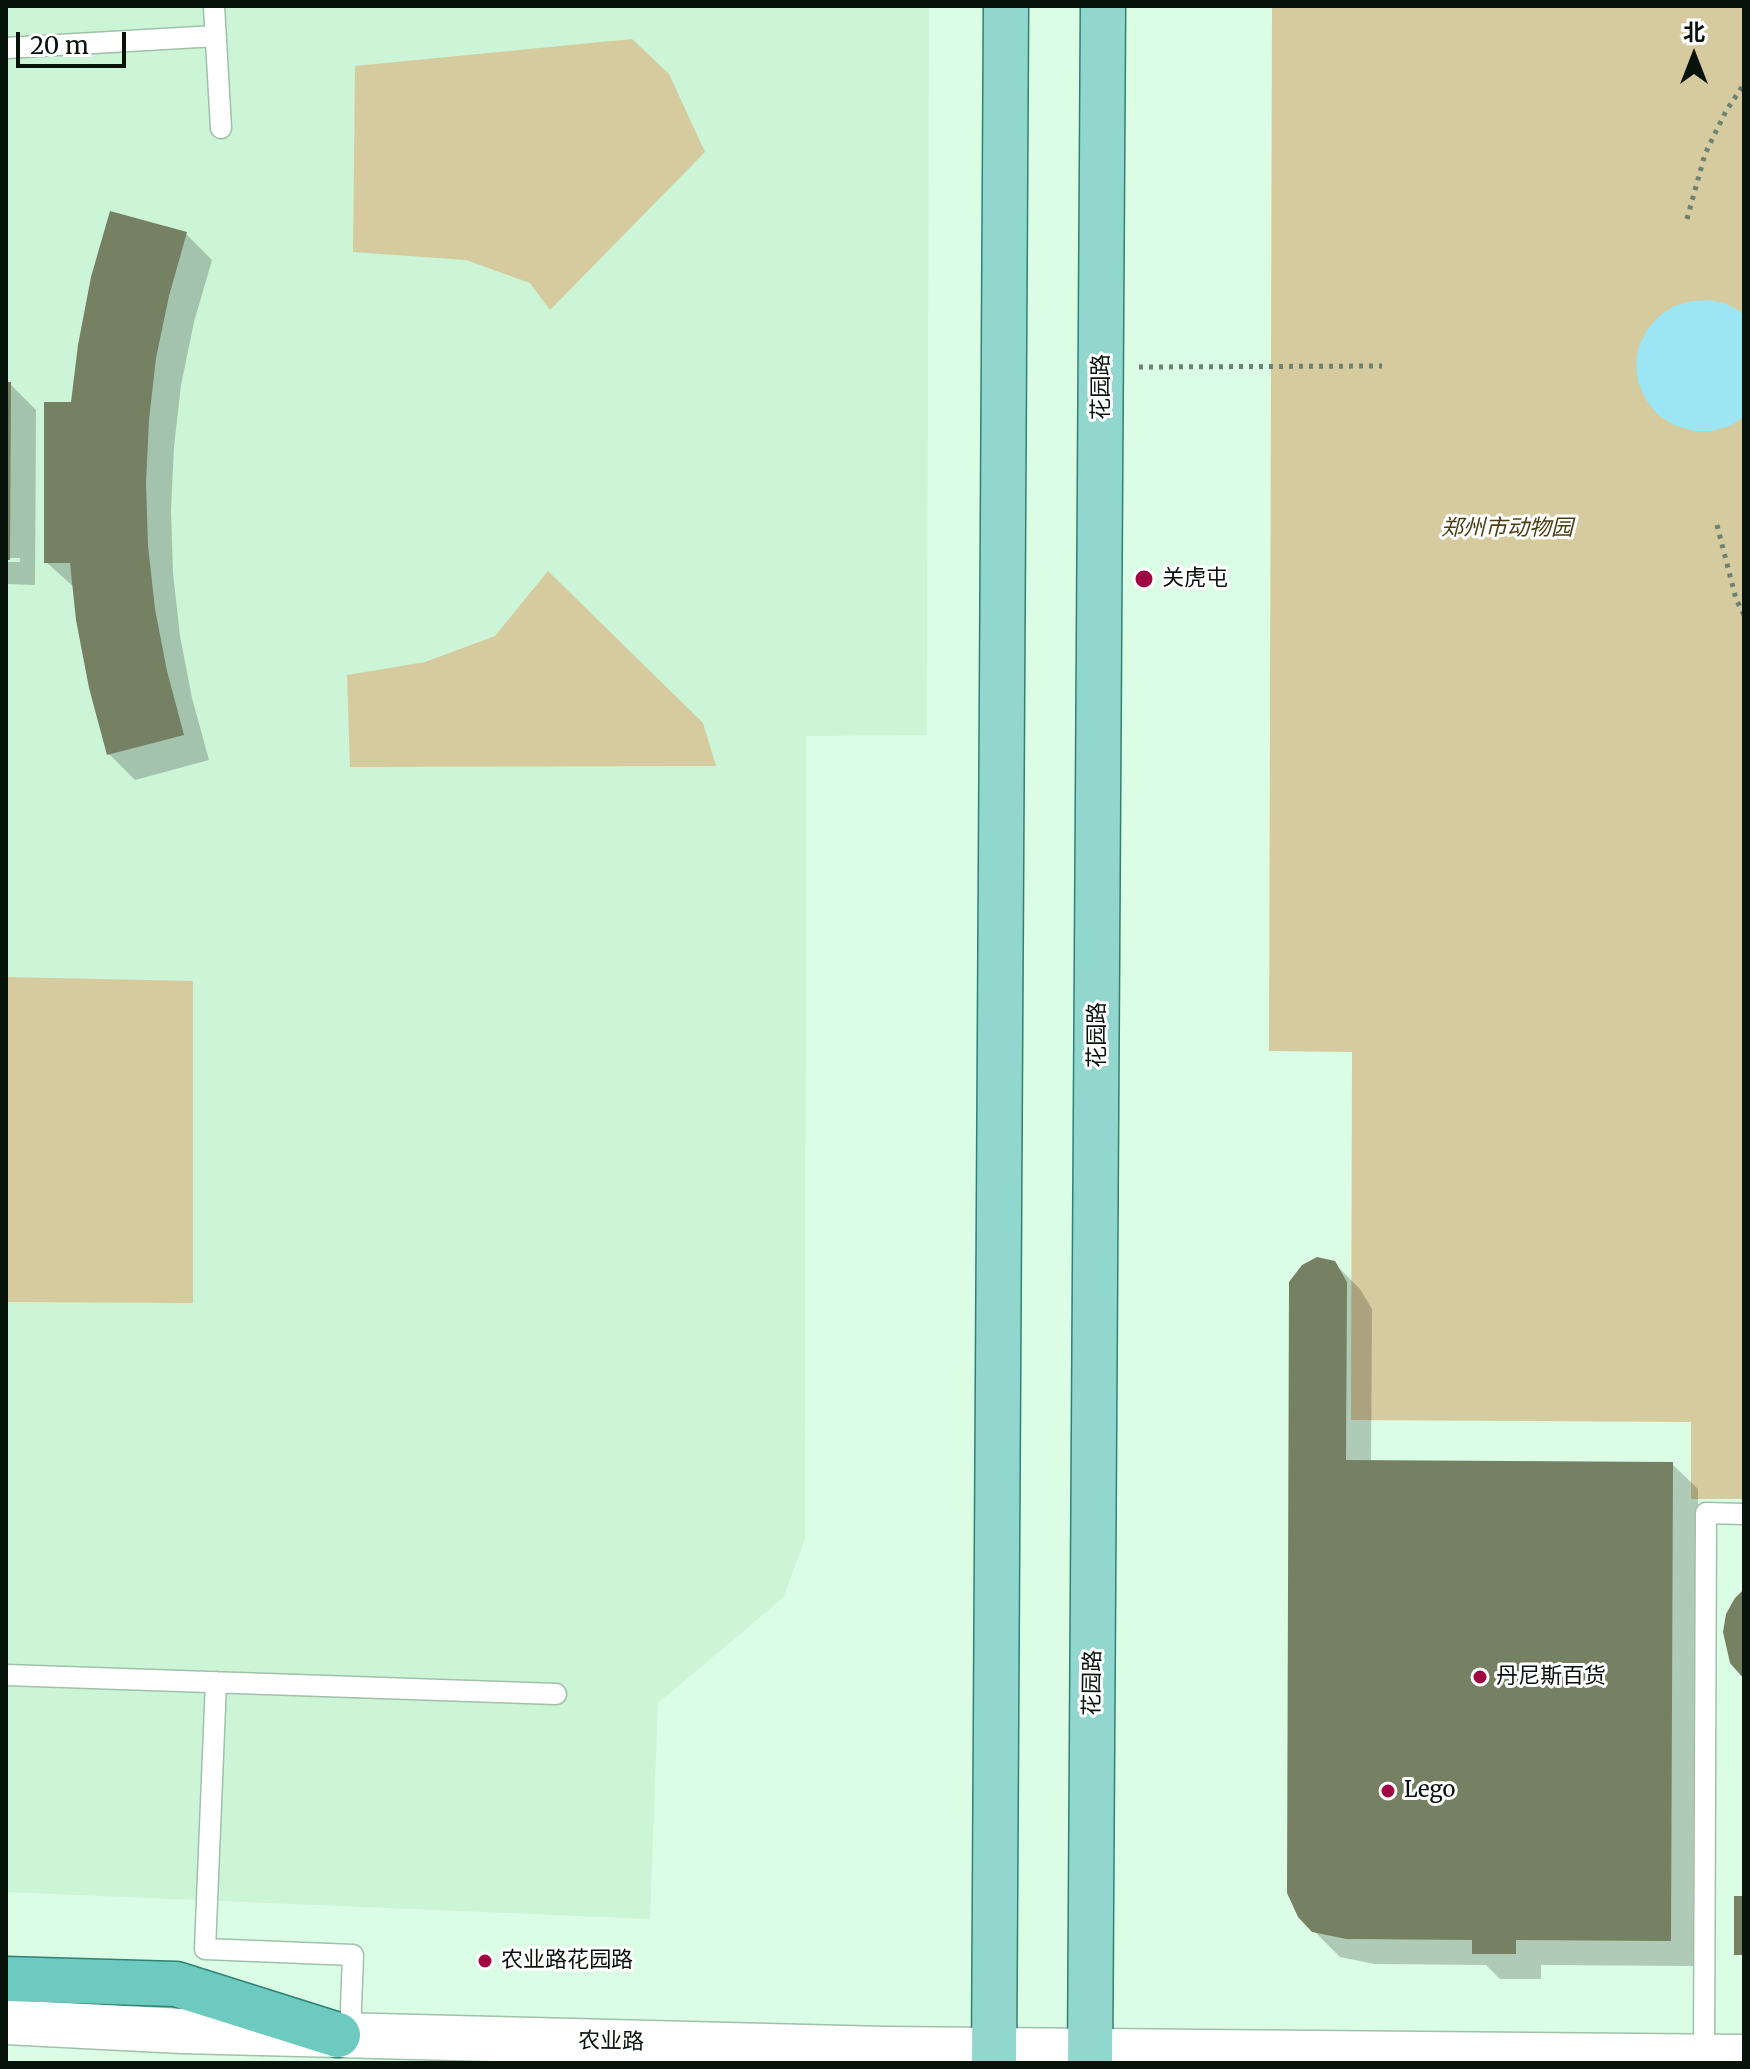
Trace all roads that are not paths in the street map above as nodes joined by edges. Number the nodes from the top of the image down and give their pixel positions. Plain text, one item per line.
1 (214, 6) edge
2 (1006, 6) edge
3 (1103, 6) edge
4 (216, 36) junction
5 (6, 48) edge
6 (221, 128) dead end
7 (1744, 1514) edge
8 (6, 1675) edge
9 (216, 1682) junction
10 (556, 1694) dead end
11 (6, 1979) edge
12 (6, 2022) edge
13 (344, 2035) junction
14 (994, 2056) edge
15 (1090, 2057) edge
16 (1724, 2057) edge

1 - 4 lane
2 - 14 main road
3 - 15 main road, 花园路
4 - 5 lane
4 - 6 lane
7 - 16 lane
8 - 9 lane
9 - 10 lane
9 - 13 lane
11 - 13 highway
12 - 13 street, 农业路
13 - 14 street, 农业路
14 - 15 street, 农业路
15 - 16 street, 农业路

